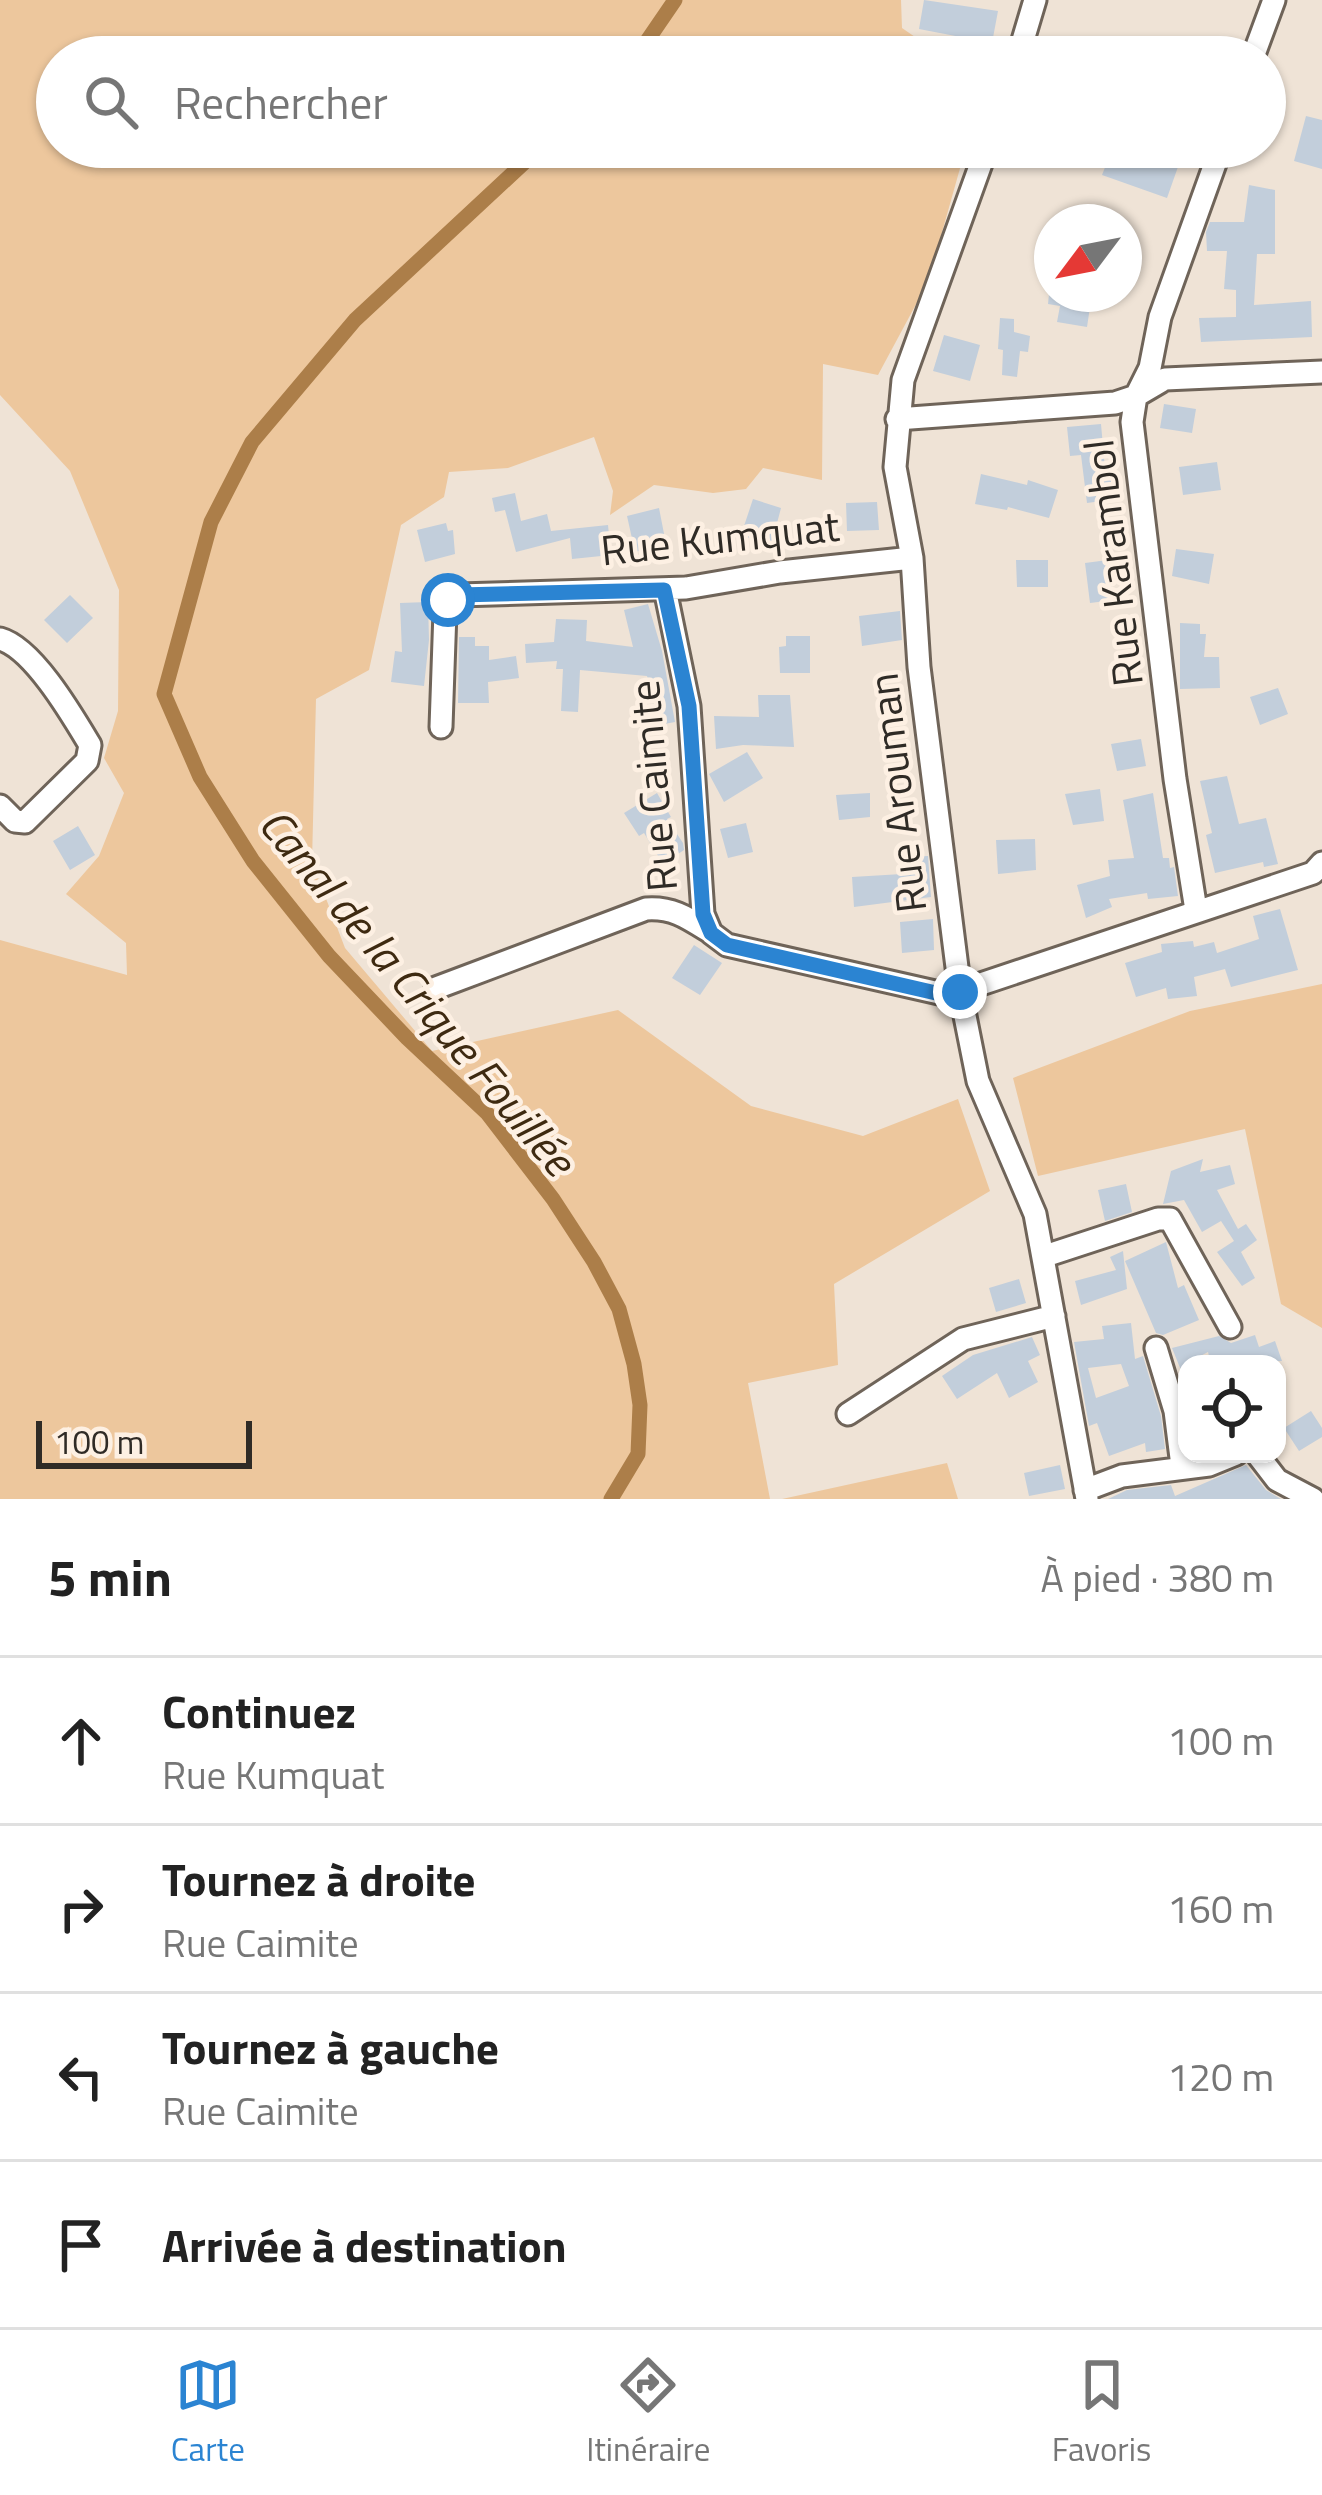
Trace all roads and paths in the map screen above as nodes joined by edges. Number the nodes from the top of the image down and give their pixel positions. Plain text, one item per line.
1 (1035, 0) edge
2 (1274, 0) edge
3 (1024, 36) edge
4 (1261, 36) edge
5 (979, 168) edge
6 (1213, 168) edge
7 (1322, 372) edge
8 (1136, 396) junction
9 (897, 418) junction
10 (912, 558) junction
11 (664, 590) junction
12 (0, 639) edge
13 (441, 727) dead end
14 (0, 806) edge
15 (1322, 863) edge
16 (1196, 910) junction
17 (711, 933) junction
18 (436, 988) dead end
19 (960, 992) junction
20 (1045, 1256) junction
21 (1054, 1316) junction
22 (1230, 1327) dead end
23 (1156, 1348) dead end
24 (848, 1414) dead end
25 (1214, 1463) edge
26 (1264, 1463) edge
27 (1182, 1466) junction
28 (1086, 1495) edge
29 (1313, 1499) edge

1 - 3 street
2 - 4 street
5 - 9 street, Rue Arouman
6 - 8 street, Rue Karambol
7 - 8 street
8 - 9 street
8 - 16 street, Rue Karambol
9 - 10 street, Rue Arouman
10 - 11 street, Rue Kumquat
10 - 19 street, Rue Arouman
11 - 13 street, Rue Kumquat
11 - 17 street, Rue Caimite
12 - 14 street
15 - 16 street
16 - 19 street
17 - 18 street
17 - 19 street, Rue Caimite
19 - 20 street, Rue Arouman
20 - 21 street, Rue Arouman
20 - 22 street
21 - 24 street
21 - 28 street, Rue Arouman
23 - 27 street
25 - 27 street
26 - 29 street
27 - 28 street

